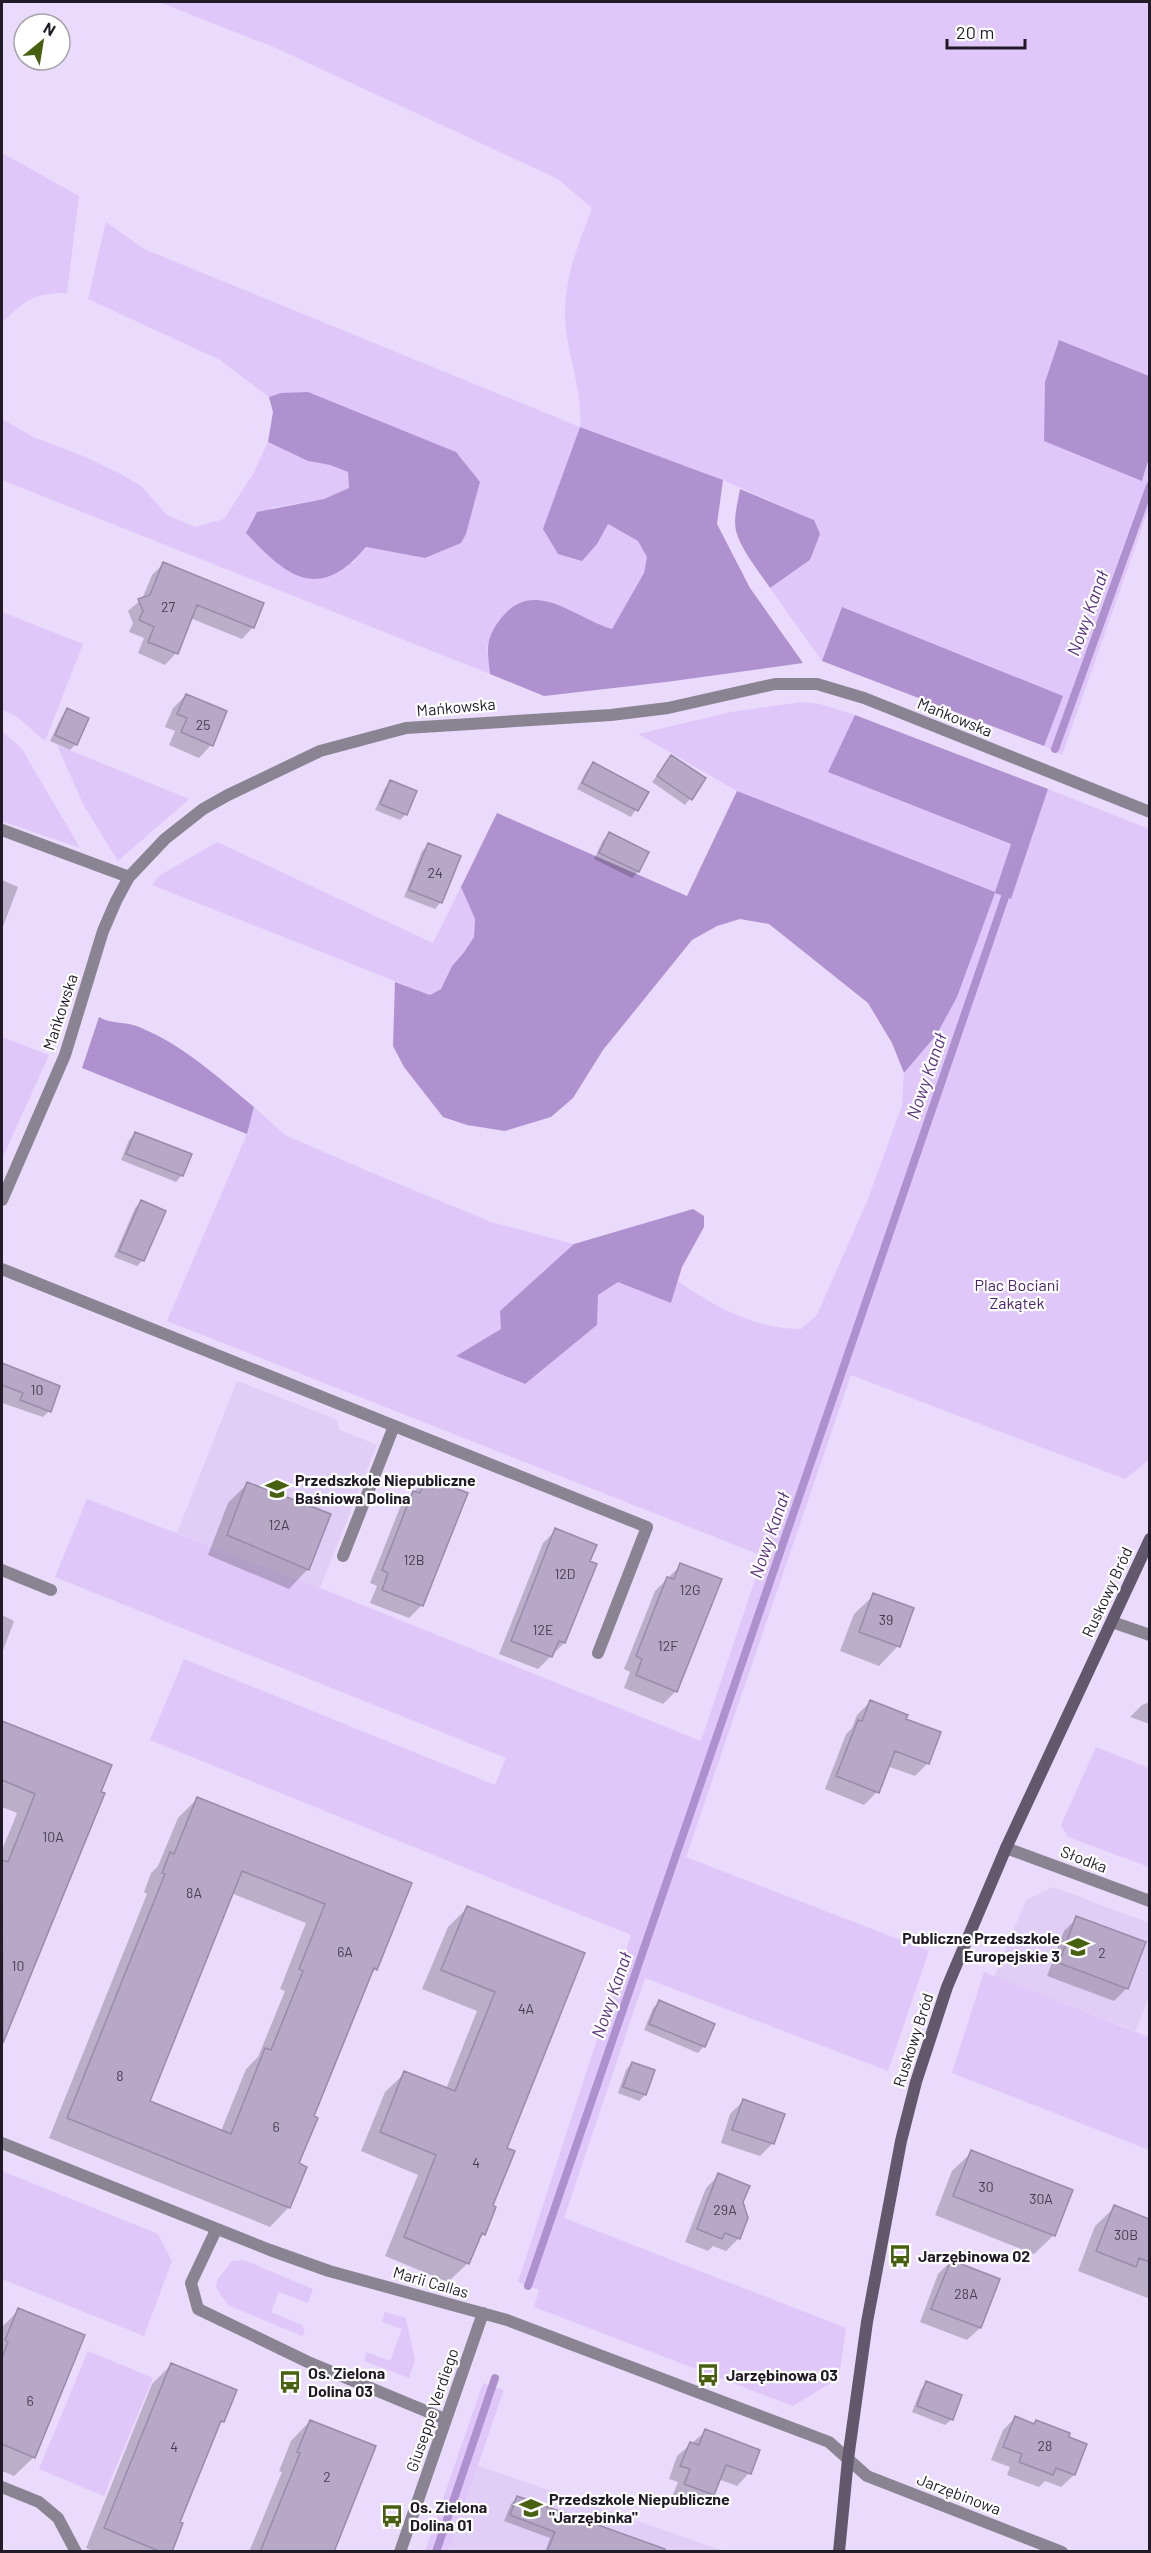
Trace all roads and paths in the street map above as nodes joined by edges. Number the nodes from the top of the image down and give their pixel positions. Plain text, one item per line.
1 (1149, 812) edge
2 (2, 830) edge
3 (129, 877) junction
4 (2, 1200) edge
5 (2, 1269) edge
6 (394, 1426) junction
7 (1149, 1539) edge
8 (343, 1556) dead end
9 (2, 1569) edge
10 (51, 1590) dead end
11 (1112, 1622) junction
12 (1149, 1635) edge
13 (598, 1653) dead end
14 (1006, 1848) junction
15 (1149, 1901) edge
16 (2, 2143) edge
17 (216, 2230) junction
18 (483, 2313) junction
19 (445, 2419) junction
20 (848, 2459) junction
21 (2, 2487) edge
22 (76, 2552) edge
23 (400, 2552) edge
24 (839, 2552) edge
25 (1062, 2552) edge

1 - 3 street, Mańkowska
2 - 3 street
3 - 4 street, Mańkowska
5 - 6 street
6 - 8 street
6 - 13 street
7 - 11 street, Ruskowy Bród
9 - 10 street
11 - 12 street
11 - 14 street, Ruskowy Bród
14 - 15 street, Słodka
14 - 20 street, Ruskowy Bród
16 - 17 street, Marii Callas
17 - 18 street, Marii Callas
17 - 19 street
18 - 19 street, Giuseppe Verdiego
18 - 20 street, Marii Callas
19 - 23 street, Giuseppe Verdiego
20 - 24 street, Ruskowy Bród
20 - 25 street, Jarzębinowa
21 - 22 street

